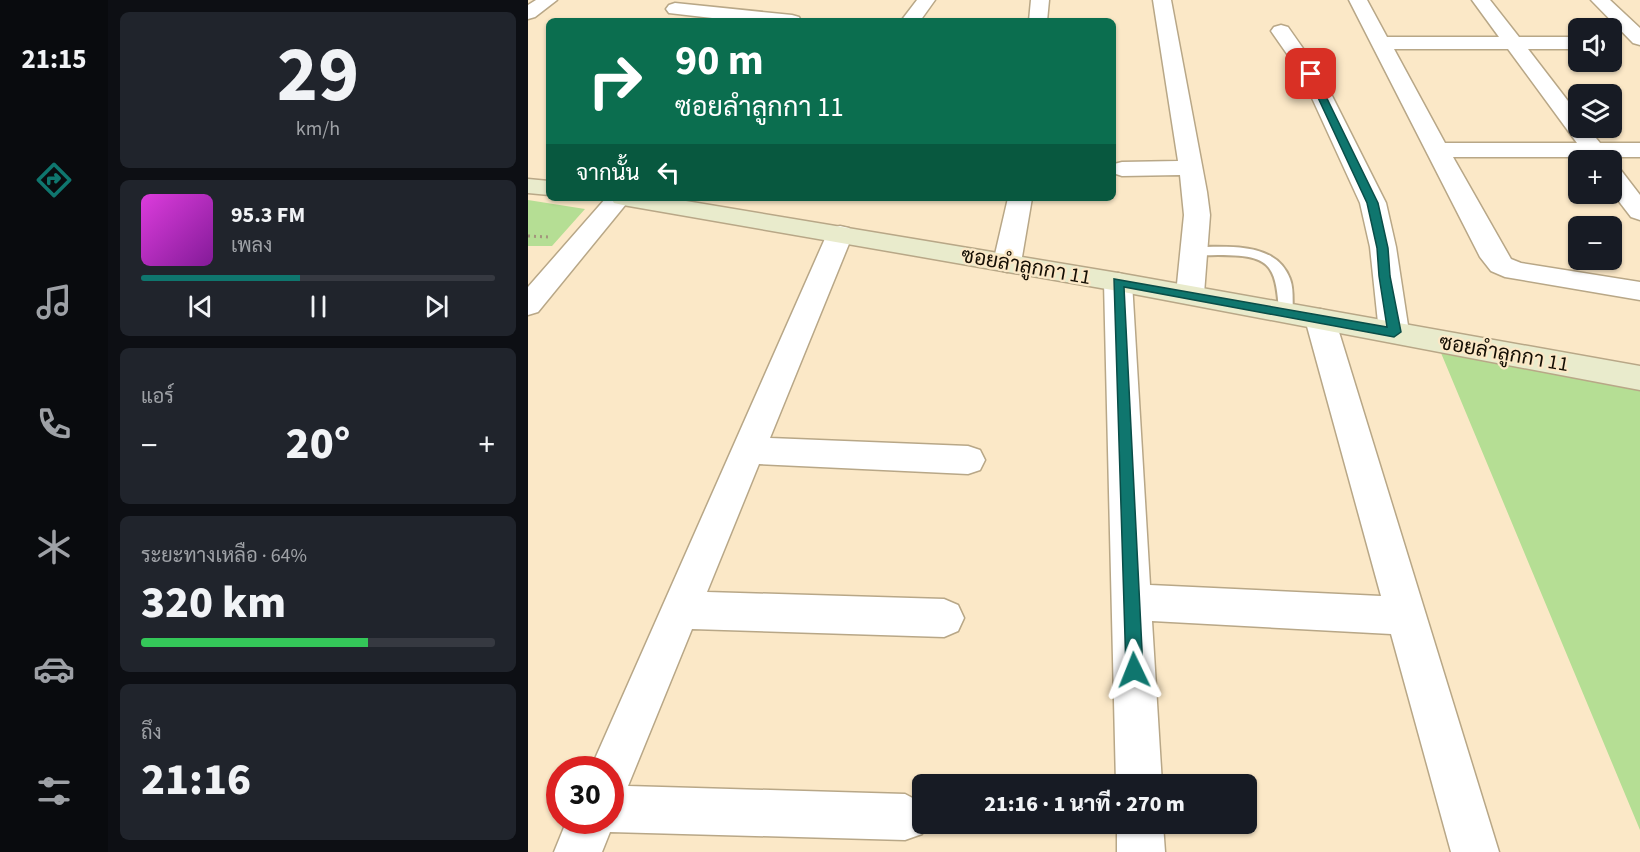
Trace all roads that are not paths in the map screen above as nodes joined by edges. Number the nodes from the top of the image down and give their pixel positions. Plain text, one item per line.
1 (548, 0) edge
2 (926, 0) edge
3 (1040, 0) edge
4 (1162, 0) edge
5 (1358, 0) edge
6 (1481, 0) edge
7 (1600, 0) edge
8 (680, 4) edge
9 (528, 13) edge
10 (790, 17) edge
11 (664, 18) edge
12 (912, 18) edge
13 (1038, 18) edge
14 (1281, 31) dead end
15 (1634, 42) edge
16 (1381, 43) junction
17 (1513, 43) junction
18 (1568, 43) edge
19 (1439, 150) junction
20 (1593, 150) edge
21 (1640, 150) edge
22 (1622, 152) edge
23 (1568, 154) edge
24 (1191, 168) junction
25 (1122, 169) dead end
26 (528, 186) edge
27 (546, 188) edge
28 (1622, 188) edge
29 (618, 201) edge
30 (639, 201) edge
31 (1019, 201) edge
32 (1640, 212) edge
33 (840, 234) junction
34 (1194, 250) junction
35 (1007, 263) junction
36 (1118, 282) junction
37 (1640, 291) edge
38 (1190, 294) junction
39 (528, 304) edge
40 (1303, 316) junction
41 (1394, 332) junction
42 (1640, 378) edge
43 (747, 450) junction
44 (968, 460) dead end
45 (1132, 602) junction
46 (680, 610) junction
47 (1407, 616) junction
48 (944, 618) dead end
49 (618, 756) edge
50 (1139, 774) edge
51 (624, 809) edge
52 (905, 818) dead end
53 (585, 834) edge
54 (1140, 834) edge
55 (578, 852) edge
56 (1141, 852) edge
57 (1475, 852) edge

1 - 9 street
2 - 12 street
3 - 13 street
4 - 24 street
5 - 16 street
6 - 17 street
7 - 15 street
8 - 10 street
8 - 11 street
14 - 41 street
16 - 17 street
16 - 19 street
17 - 18 street
17 - 20 street
19 - 23 street
19 - 37 street
21 - 22 street
24 - 25 street
24 - 34 street
26 - 27 street
28 - 32 street
29 - 39 street
30 - 33 street, ซอยลำลูกกา 11
31 - 35 street
33 - 35 street, ซอยลำลูกกา 11
33 - 43 street
34 - 38 street
34 - 40 lane
35 - 36 street, ซอยลำลูกกา 11
36 - 38 street, ซอยลำลูกกา 11
36 - 45 street
38 - 40 street, ซอยลำลูกกา 11
40 - 41 street, ซอยลำลูกกา 11
40 - 47 street
41 - 42 street, ซอยลำลูกกา 11
43 - 44 street
43 - 46 street
45 - 47 street
45 - 50 street
46 - 48 street
46 - 49 street
47 - 57 street
51 - 52 street
53 - 55 street
54 - 56 street

